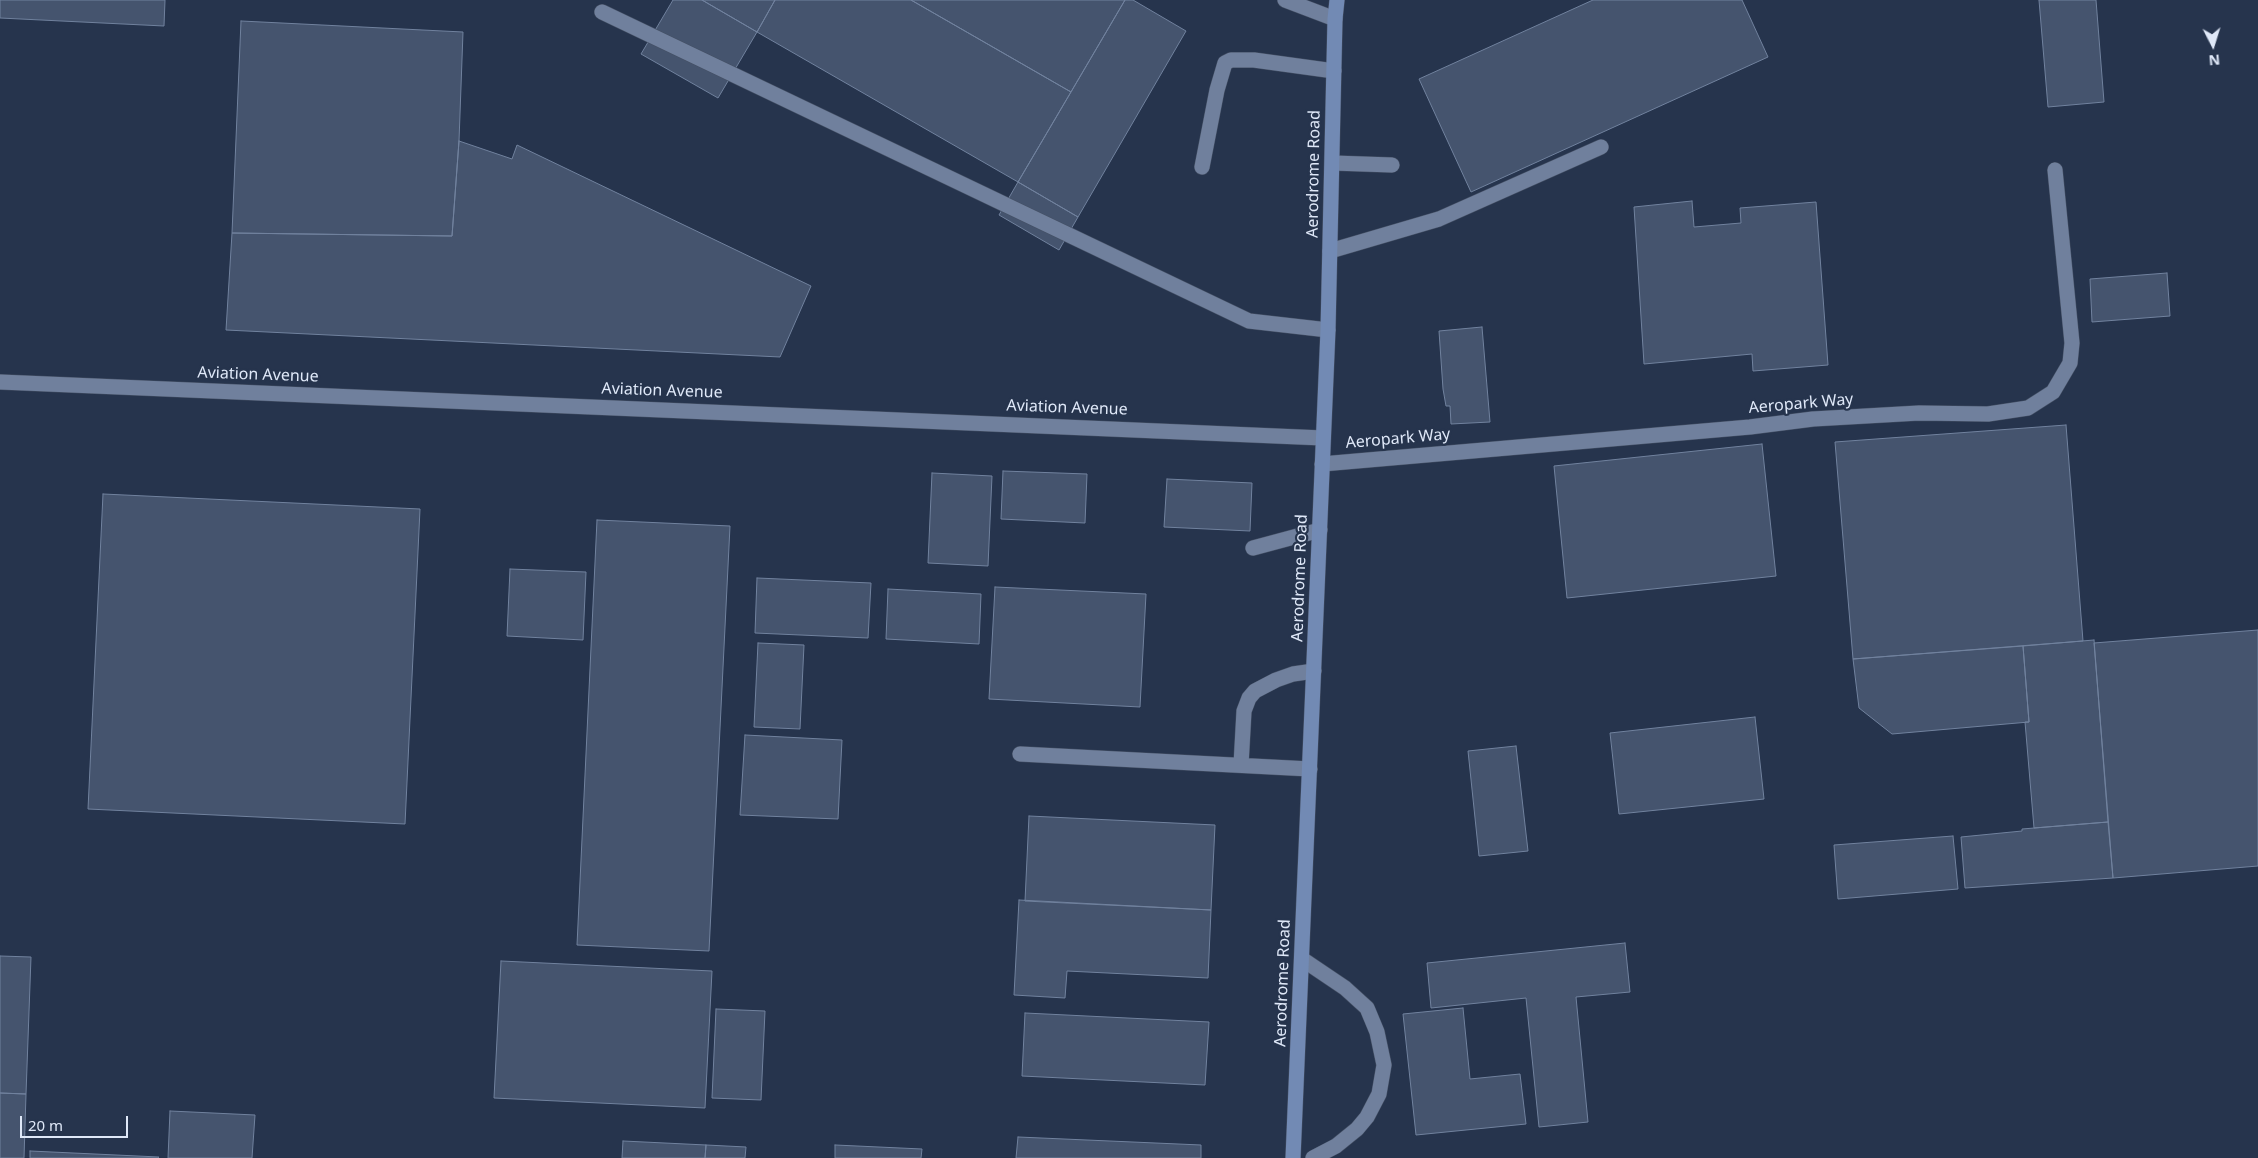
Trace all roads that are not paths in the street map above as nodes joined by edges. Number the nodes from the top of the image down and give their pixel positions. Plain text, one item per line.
1 (1286, 0) edge
2 (1337, 0) edge
3 (602, 12) dead end
4 (1335, 19) junction
5 (1334, 71) junction
6 (1601, 147) dead end
7 (1333, 163) junction
8 (1392, 165) dead end
9 (1202, 167) dead end
10 (2055, 170) dead end
11 (1330, 251) junction
12 (1328, 330) junction
13 (0, 382) edge
14 (1323, 438) junction
15 (1322, 464) junction
16 (1320, 530) junction
17 (1253, 548) dead end
18 (1314, 671) junction
19 (1020, 754) dead end
20 (1241, 765) junction
21 (1310, 769) junction
22 (1302, 959) junction
23 (1293, 1158) edge
24 (1313, 1158) edge

1 - 4 street
2 - 4 street, Aerodrome Road
3 - 12 street
4 - 5 street, Aerodrome Road
5 - 7 street, Aerodrome Road
5 - 9 street
6 - 11 street
7 - 8 street
7 - 11 street, Aerodrome Road
10 - 15 street, Aeropark Way
11 - 12 street, Aerodrome Road
12 - 14 street, Aerodrome Road
13 - 14 street, Aviation Avenue
14 - 15 street, Aerodrome Road
15 - 16 street, Aerodrome Road
16 - 17 street
16 - 18 street, Aerodrome Road
18 - 20 street
18 - 21 street, Aerodrome Road
19 - 20 street
20 - 21 street
21 - 22 street, Aerodrome Road
22 - 23 street, Aerodrome Road
22 - 24 street

